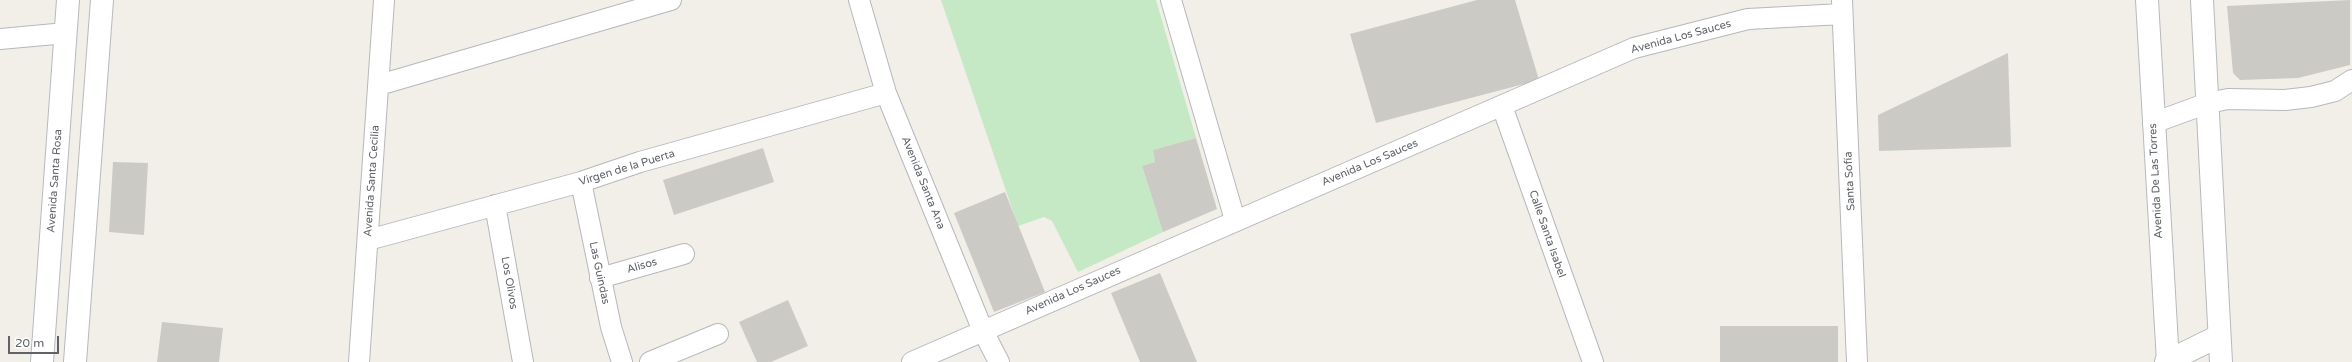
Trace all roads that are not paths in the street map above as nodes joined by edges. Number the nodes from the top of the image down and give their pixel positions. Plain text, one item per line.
1 (68, 0) edge
2 (102, 0) edge
3 (384, 0) edge
4 (671, 0) edge
5 (859, 0) edge
6 (1170, 0) edge
7 (2147, 0) edge
8 (2202, 0) edge
9 (1842, 7) edge
10 (66, 33) junction
11 (0, 39) edge
12 (2352, 80) edge
13 (379, 85) junction
14 (886, 93) junction
15 (2208, 103) junction
16 (1502, 106) junction
17 (2153, 123) junction
18 (581, 182) junction
19 (495, 205) junction
20 (1235, 220) junction
21 (368, 240) junction
22 (684, 254) dead end
23 (600, 278) junction
24 (983, 330) junction
25 (718, 334) dead end
26 (2219, 336) junction
27 (1587, 360) edge
28 (42, 362) edge
29 (75, 362) edge
30 (359, 362) edge
31 (523, 362) edge
32 (622, 362) edge
33 (650, 362) edge
34 (912, 362) edge
35 (999, 362) edge
36 (1857, 362) edge
37 (2167, 362) edge
38 (2221, 362) edge

1 - 10 main road, Avenida Santa Rosa
2 - 29 main road
3 - 13 street, Avenida Santa Cecilia
4 - 13 street
5 - 14 street, Avenida Santa Ana
6 - 20 street
7 - 17 main road, Avenida De Las Torres
8 - 15 main road
9 - 16 street, Avenida Los Sauces
9 - 36 street, Santa Sofía
10 - 11 street
10 - 28 main road, Avenida Santa Rosa
12 - 15 street
13 - 21 street, Avenida Santa Cecilia
14 - 18 street, Virgen de la Puerta
14 - 24 street, Avenida Santa Ana
15 - 17 street
15 - 26 main road
16 - 20 street, Avenida Los Sauces
16 - 27 street, Calle Santa Isabel
17 - 37 main road, Avenida De Las Torres
18 - 19 street, Virgen de la Puerta
18 - 23 street, Las Guindas
19 - 21 street, Virgen de la Puerta
19 - 31 street, Los Olivos
20 - 24 street, Avenida Los Sauces
21 - 30 street, Avenida Santa Cecilia
22 - 23 street, Alisos
23 - 32 street, Las Guindas
24 - 34 street, Avenida Los Sauces
24 - 35 street, Avenida Santa Ana
25 - 33 street
26 - 37 main road
26 - 38 main road

